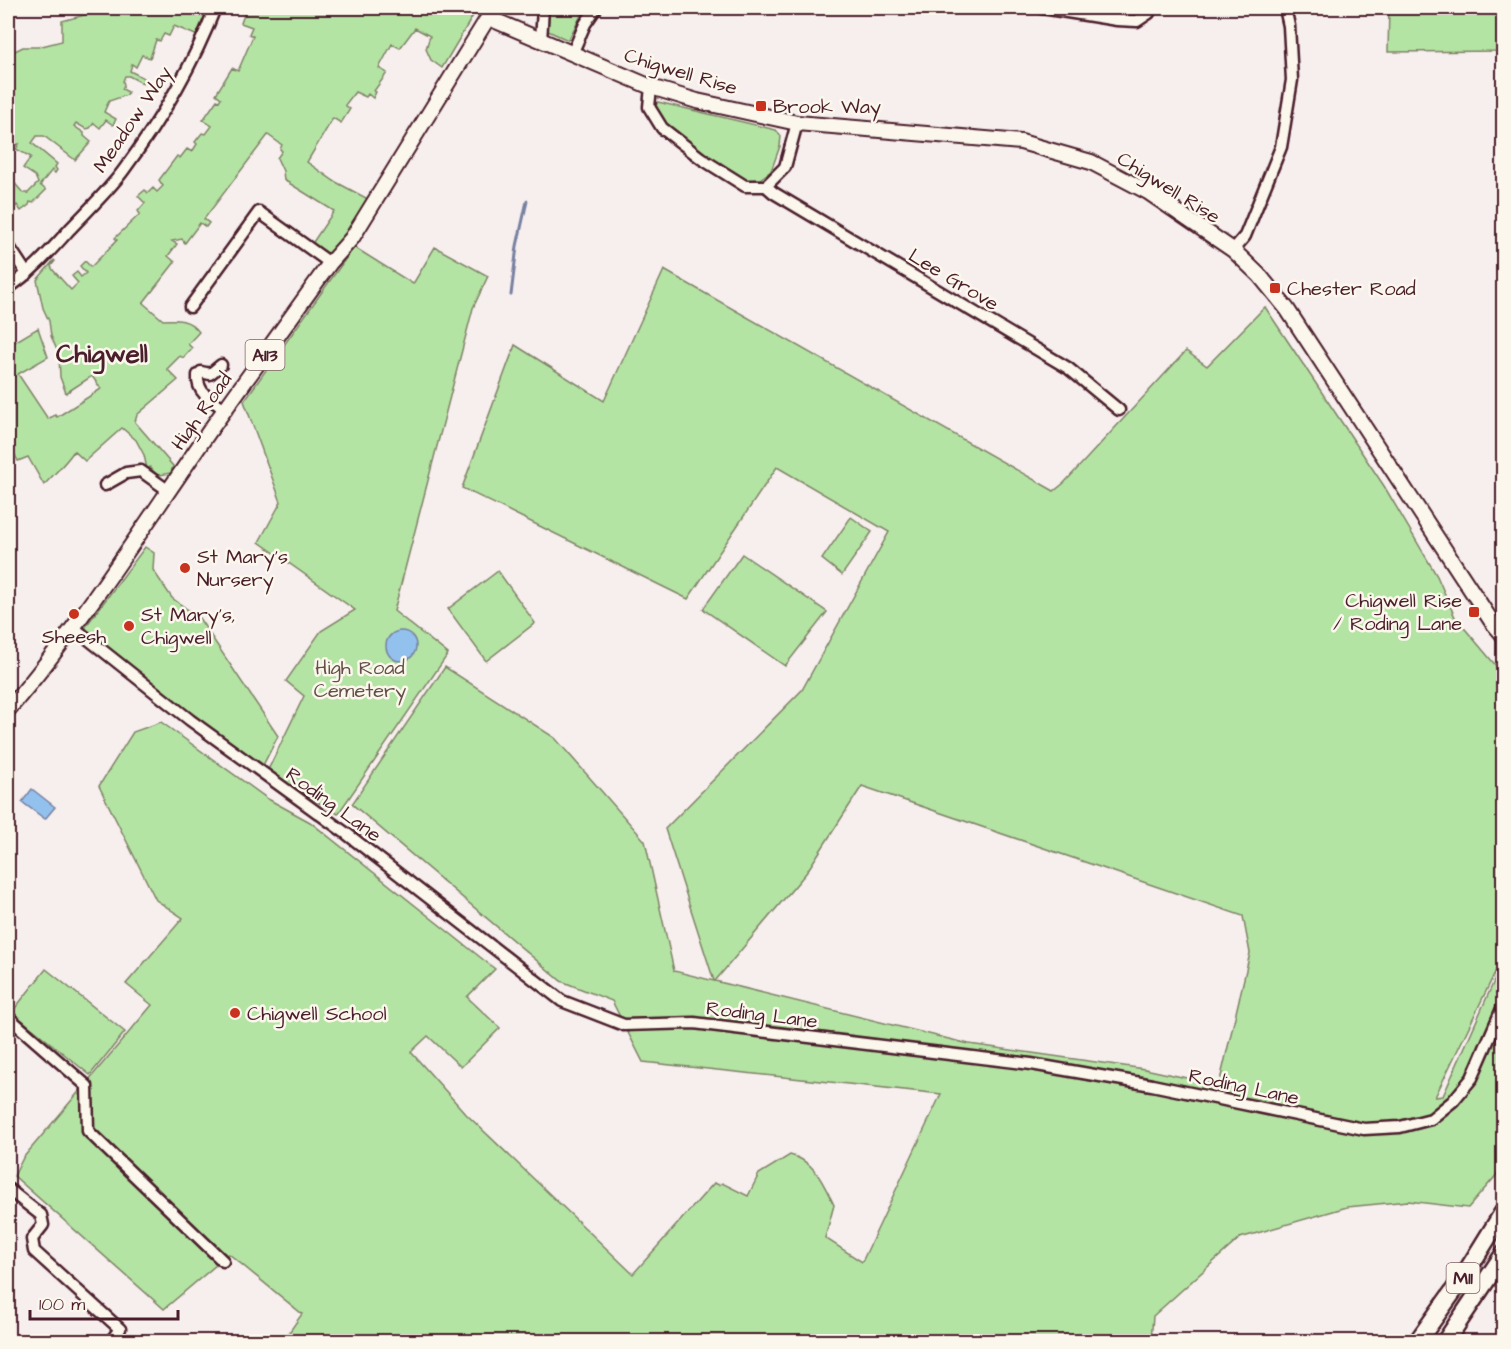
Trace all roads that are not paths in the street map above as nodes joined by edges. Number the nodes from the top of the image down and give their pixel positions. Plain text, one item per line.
1 (215, 8) edge
2 (543, 8) edge
3 (596, 8) edge
4 (1042, 8) edge
5 (1149, 8) edge
6 (1285, 8) edge
7 (491, 13) edge
8 (541, 41) junction
9 (572, 54) junction
10 (651, 87) junction
11 (797, 123) junction
12 (766, 186) junction
13 (8, 245) edge
14 (1233, 250) junction
15 (330, 263) junction
16 (27, 274) junction
17 (8, 288) edge
18 (190, 307) dead end
19 (221, 365) dead end
20 (226, 409) junction
21 (1119, 410) dead end
22 (105, 485) dead end
23 (169, 491) junction
24 (73, 627) junction
25 (1503, 636) edge
26 (8, 710) edge
27 (1503, 1004) edge
28 (8, 1017) edge
29 (8, 1189) edge
30 (1503, 1211) edge
31 (1503, 1254) edge
32 (223, 1261) dead end
33 (110, 1341) edge
34 (1417, 1341) edge
35 (1445, 1341) edge

1 - 16 street, Meadow Way
2 - 8 street
3 - 9 street
4 - 5 street
6 - 14 street
7 - 8 main road, Chigwell Rise
7 - 15 main road, High Road / A113
8 - 9 main road, Chigwell Rise
9 - 10 main road, Chigwell Rise
10 - 11 main road, Chigwell Rise
10 - 12 street, Lee Grove
11 - 12 street
11 - 14 main road, Chigwell Rise
12 - 21 street, Lee Grove
13 - 16 street
14 - 25 main road, Chigwell Rise
15 - 18 street
15 - 20 main road, High Road / A113
16 - 17 street, Meadow Way
19 - 20 street
20 - 23 main road, High Road / A113
22 - 23 street
23 - 24 main road, High Road / A113
24 - 26 main road, High Road / A113
24 - 27 street, Roding Lane
28 - 32 street
29 - 33 street
30 - 34 highway, M11
31 - 35 highway, M11

